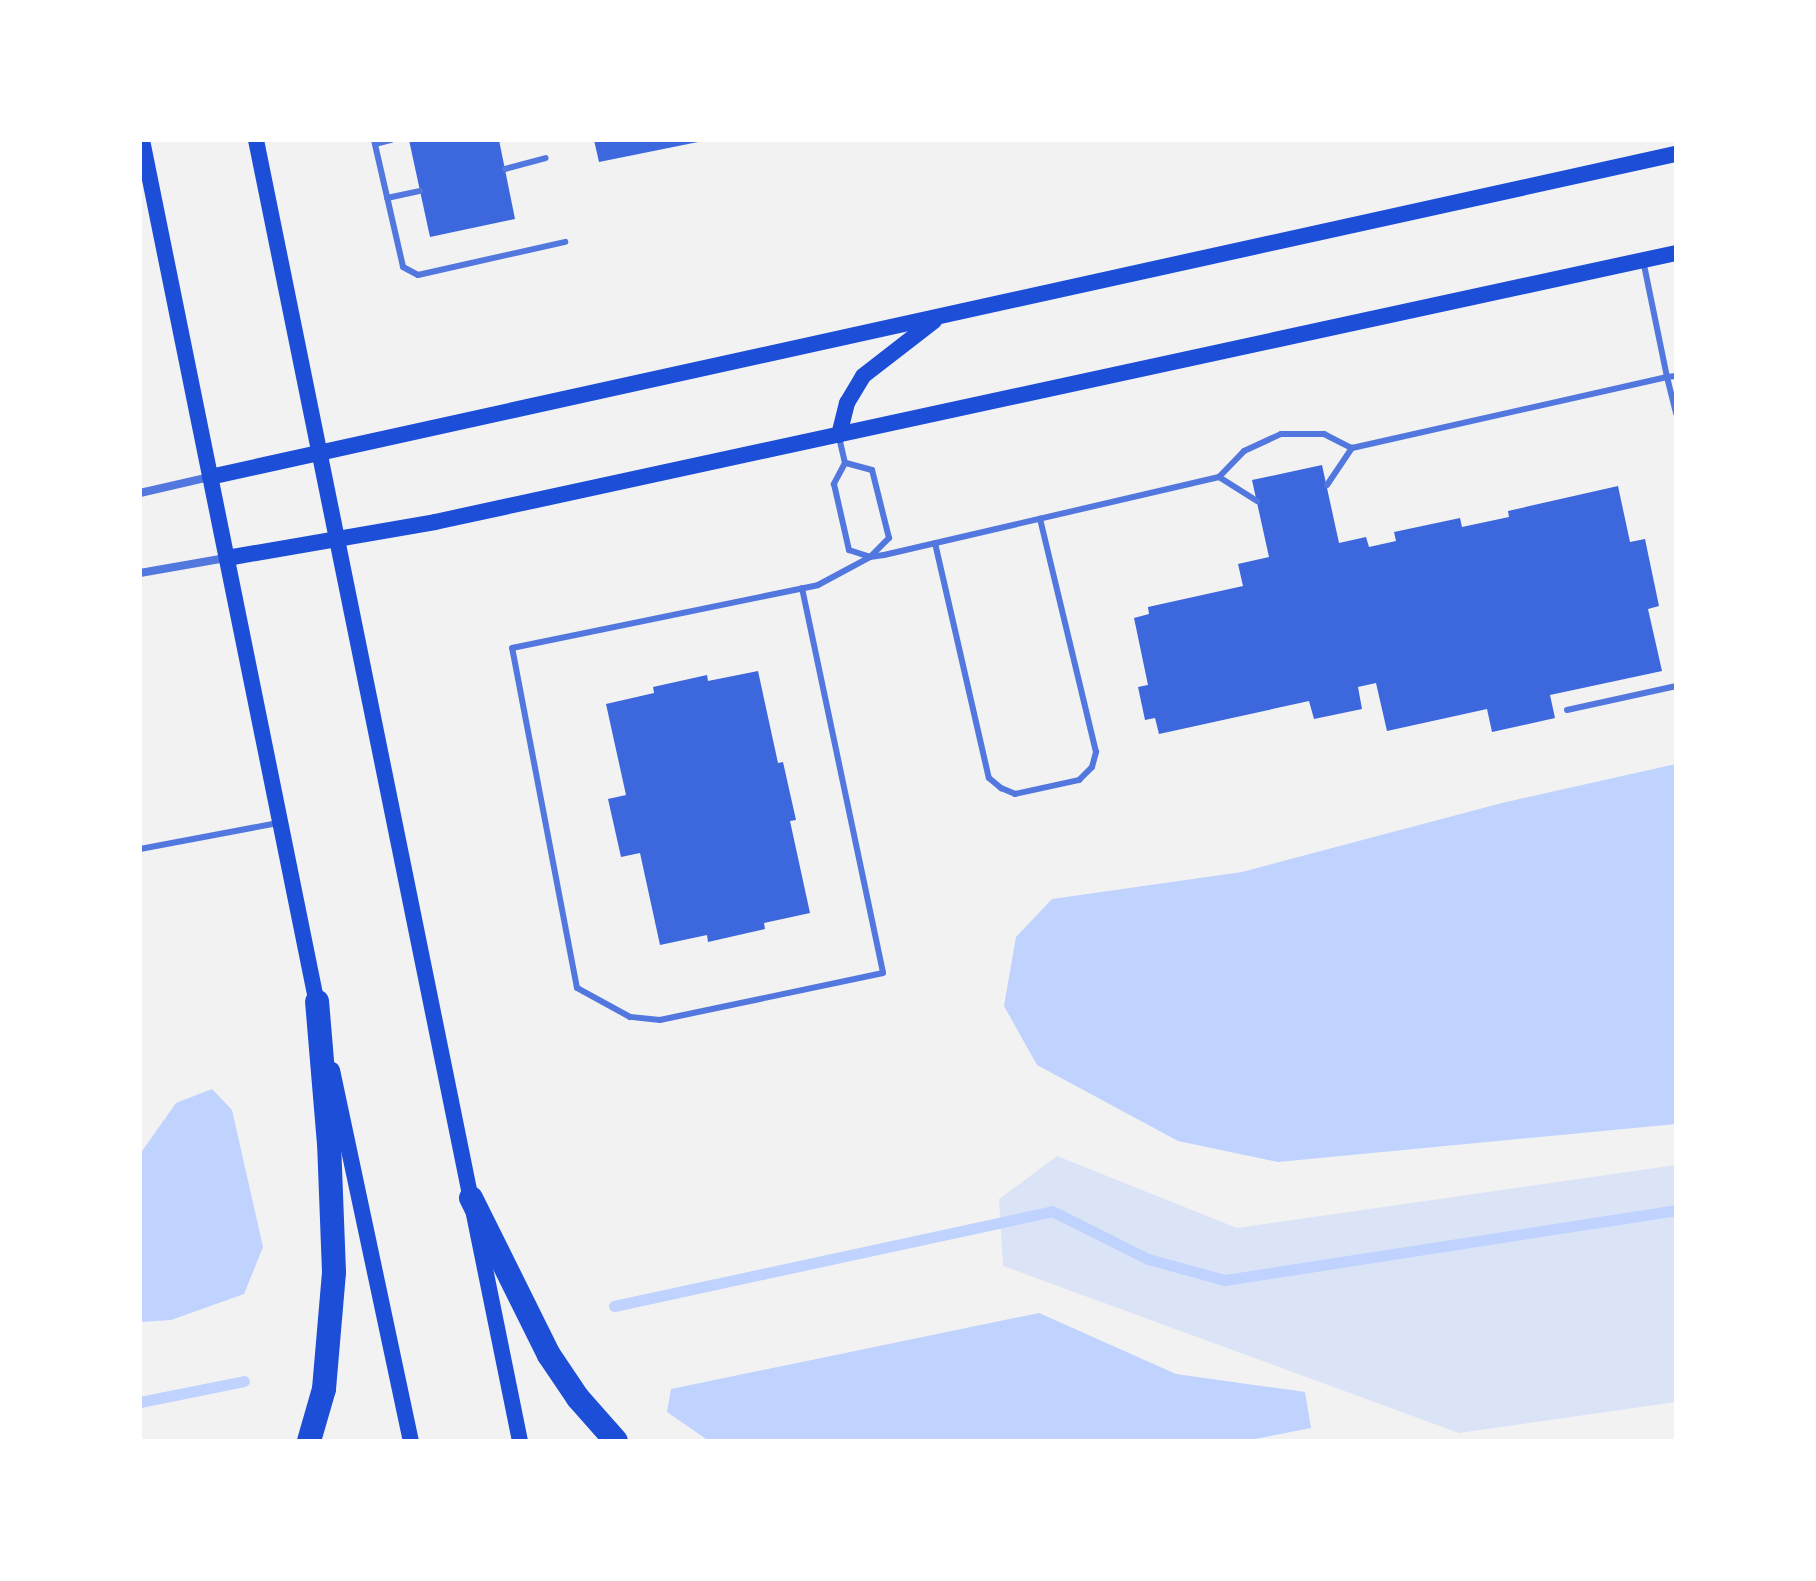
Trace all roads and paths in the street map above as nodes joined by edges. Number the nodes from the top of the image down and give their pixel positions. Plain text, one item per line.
1 (142, 140) edge
2 (256, 140) edge
3 (391, 140) edge
4 (374, 142) edge
5 (1676, 154) edge
6 (546, 158) dead end
7 (505, 169) dead end
8 (420, 191) dead end
9 (387, 198) junction
10 (565, 242) dead end
11 (1676, 253) edge
12 (1643, 260) junction
13 (939, 317) junction
14 (1676, 376) edge
15 (1667, 377) junction
16 (1676, 414) edge
17 (839, 435) junction
18 (1352, 448) junction
19 (322, 453) junction
20 (845, 463) junction
21 (210, 477) junction
22 (1219, 477) junction
23 (1327, 485) dead end
24 (140, 493) edge
25 (1257, 501) dead end
26 (1040, 519) junction
27 (340, 541) junction
28 (935, 543) junction
29 (870, 557) junction
30 (227, 558) junction
31 (140, 573) edge
32 (802, 588) junction
33 (1676, 686) edge
34 (1567, 710) dead end
35 (280, 822) junction
36 (140, 849) edge
37 (317, 1002) junction
38 (471, 1198) junction
39 (309, 1441) edge
40 (411, 1441) edge
41 (520, 1441) edge
42 (616, 1441) edge

1 - 21 main road
2 - 19 main road
3 - 4 lane
4 - 9 lane
5 - 13 main road
6 - 7 lane
8 - 9 lane
9 - 10 lane
11 - 12 main road
12 - 15 lane
12 - 17 main road
13 - 17 main road
13 - 19 main road
14 - 15 lane
15 - 16 lane
15 - 18 lane
17 - 20 lane
17 - 27 main road
18 - 22 lane
18 - 23 lane
19 - 21 main road
19 - 27 main road
20 - 29 lane
20 - 29 lane
21 - 24 street
21 - 30 main road
22 - 25 lane
22 - 26 lane
26 - 28 lane
26 - 28 lane
27 - 30 main road
27 - 38 main road
28 - 29 lane
29 - 32 lane
30 - 31 street
30 - 35 main road
32 - 32 lane
33 - 34 lane
35 - 36 lane
35 - 37 main road
37 - 39 highway
37 - 40 main road
38 - 41 main road
38 - 42 highway

